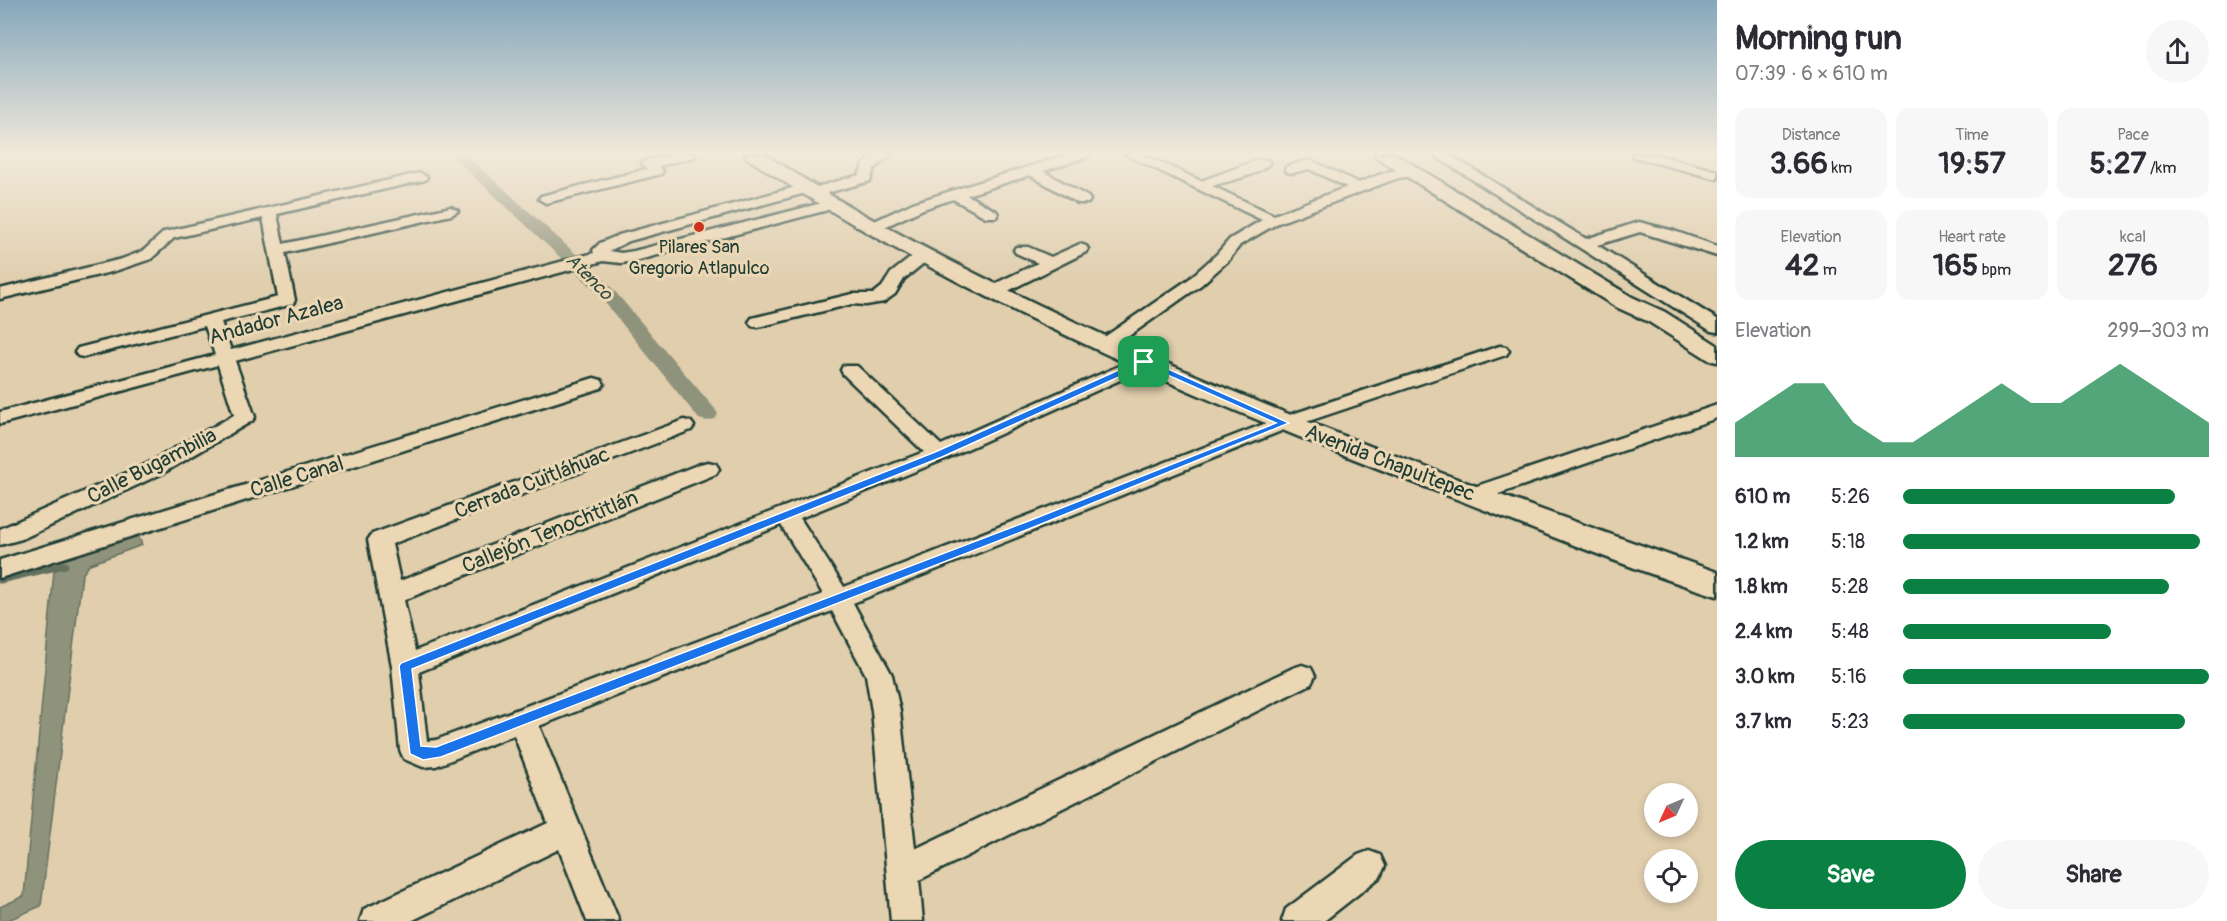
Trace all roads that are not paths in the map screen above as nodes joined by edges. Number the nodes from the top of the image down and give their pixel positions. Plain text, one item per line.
1 (334, 197) edge
2 (554, 197) edge
3 (810, 197) edge
4 (813, 197) edge
5 (822, 197) edge
6 (950, 197) edge
7 (960, 197) edge
8 (1078, 197) edge
9 (1223, 197) edge
10 (1335, 197) edge
11 (1455, 197) edge
12 (1509, 197) edge
13 (546, 199) dead end
14 (1083, 200) dead end
15 (451, 211) dead end
16 (269, 212) junction
17 (991, 214) dead end
18 (1273, 220) junction
19 (873, 227) junction
20 (643, 233) junction
21 (1585, 244) junction
22 (662, 249) junction
23 (1080, 249) dead end
24 (278, 250) junction
25 (1022, 250) dead end
26 (1717, 251) edge
27 (924, 255) junction
28 (603, 256) junction
29 (1051, 263) junction
30 (994, 291) junction
31 (0, 294) edge
32 (1624, 302) junction
33 (212, 320) junction
34 (758, 322) dead end
35 (1717, 327) edge
36 (1106, 344) junction
37 (1500, 351) dead end
38 (84, 352) dead end
39 (1717, 355) edge
40 (226, 357) junction
41 (1144, 362) junction
42 (850, 370) dead end
43 (1717, 375) edge
44 (594, 384) dead end
45 (1717, 411) edge
46 (0, 418) edge
47 (1284, 423) junction
48 (684, 426) dead end
49 (938, 454) junction
50 (708, 469) dead end
51 (1473, 495) junction
52 (786, 514) junction
53 (0, 537) edge
54 (0, 569) edge
55 (1717, 584) edge
56 (391, 595) junction
57 (838, 598) junction
58 (405, 666) junction
59 (1302, 676) dead end
60 (522, 719) junction
61 (567, 829) junction
62 (1369, 866) dead end
63 (903, 871) junction
64 (376, 921) edge
65 (603, 921) edge
66 (907, 921) edge
67 (1298, 921) edge

1 - 16 street
2 - 13 street
3 - 20 street
4 - 22 street
5 - 19 main road, Avenida Chapultepec
6 - 19 street
7 - 17 street
8 - 14 street
9 - 18 street
10 - 18 street
11 - 32 main road
12 - 21 street
15 - 24 street
16 - 24 street
16 - 31 street
18 - 36 street
19 - 27 main road, Avenida Chapultepec
20 - 22 street
20 - 28 street
21 - 26 street
21 - 35 street
22 - 28 street
23 - 29 street
24 - 33 street
25 - 29 street
27 - 30 main road, Avenida Chapultepec
27 - 34 street
28 - 40 street, Andador Azalea
29 - 30 street
30 - 36 main road, Avenida Chapultepec
32 - 39 main road
32 - 43 main road
33 - 38 street
33 - 40 street
36 - 41 main road, Avenida Chapultepec
37 - 47 street
40 - 46 street, Andador Azalea
40 - 53 street, Calle Bugambilia
41 - 47 main road, Avenida Chapultepec
41 - 49 street
42 - 49 street
44 - 54 street, Calle Canal
45 - 51 street
47 - 51 main road, Avenida Chapultepec
47 - 57 street
48 - 56 street, Cerrada Cuitláhuac
49 - 52 street
50 - 56 street, Callejón Tenochtitlán
51 - 55 main road, Avenida Chapultepec
52 - 57 street
52 - 58 street
56 - 58 street
57 - 60 street
57 - 63 street
58 - 60 street
59 - 63 street
60 - 61 street
61 - 64 street
61 - 65 street
62 - 67 street
63 - 66 street

